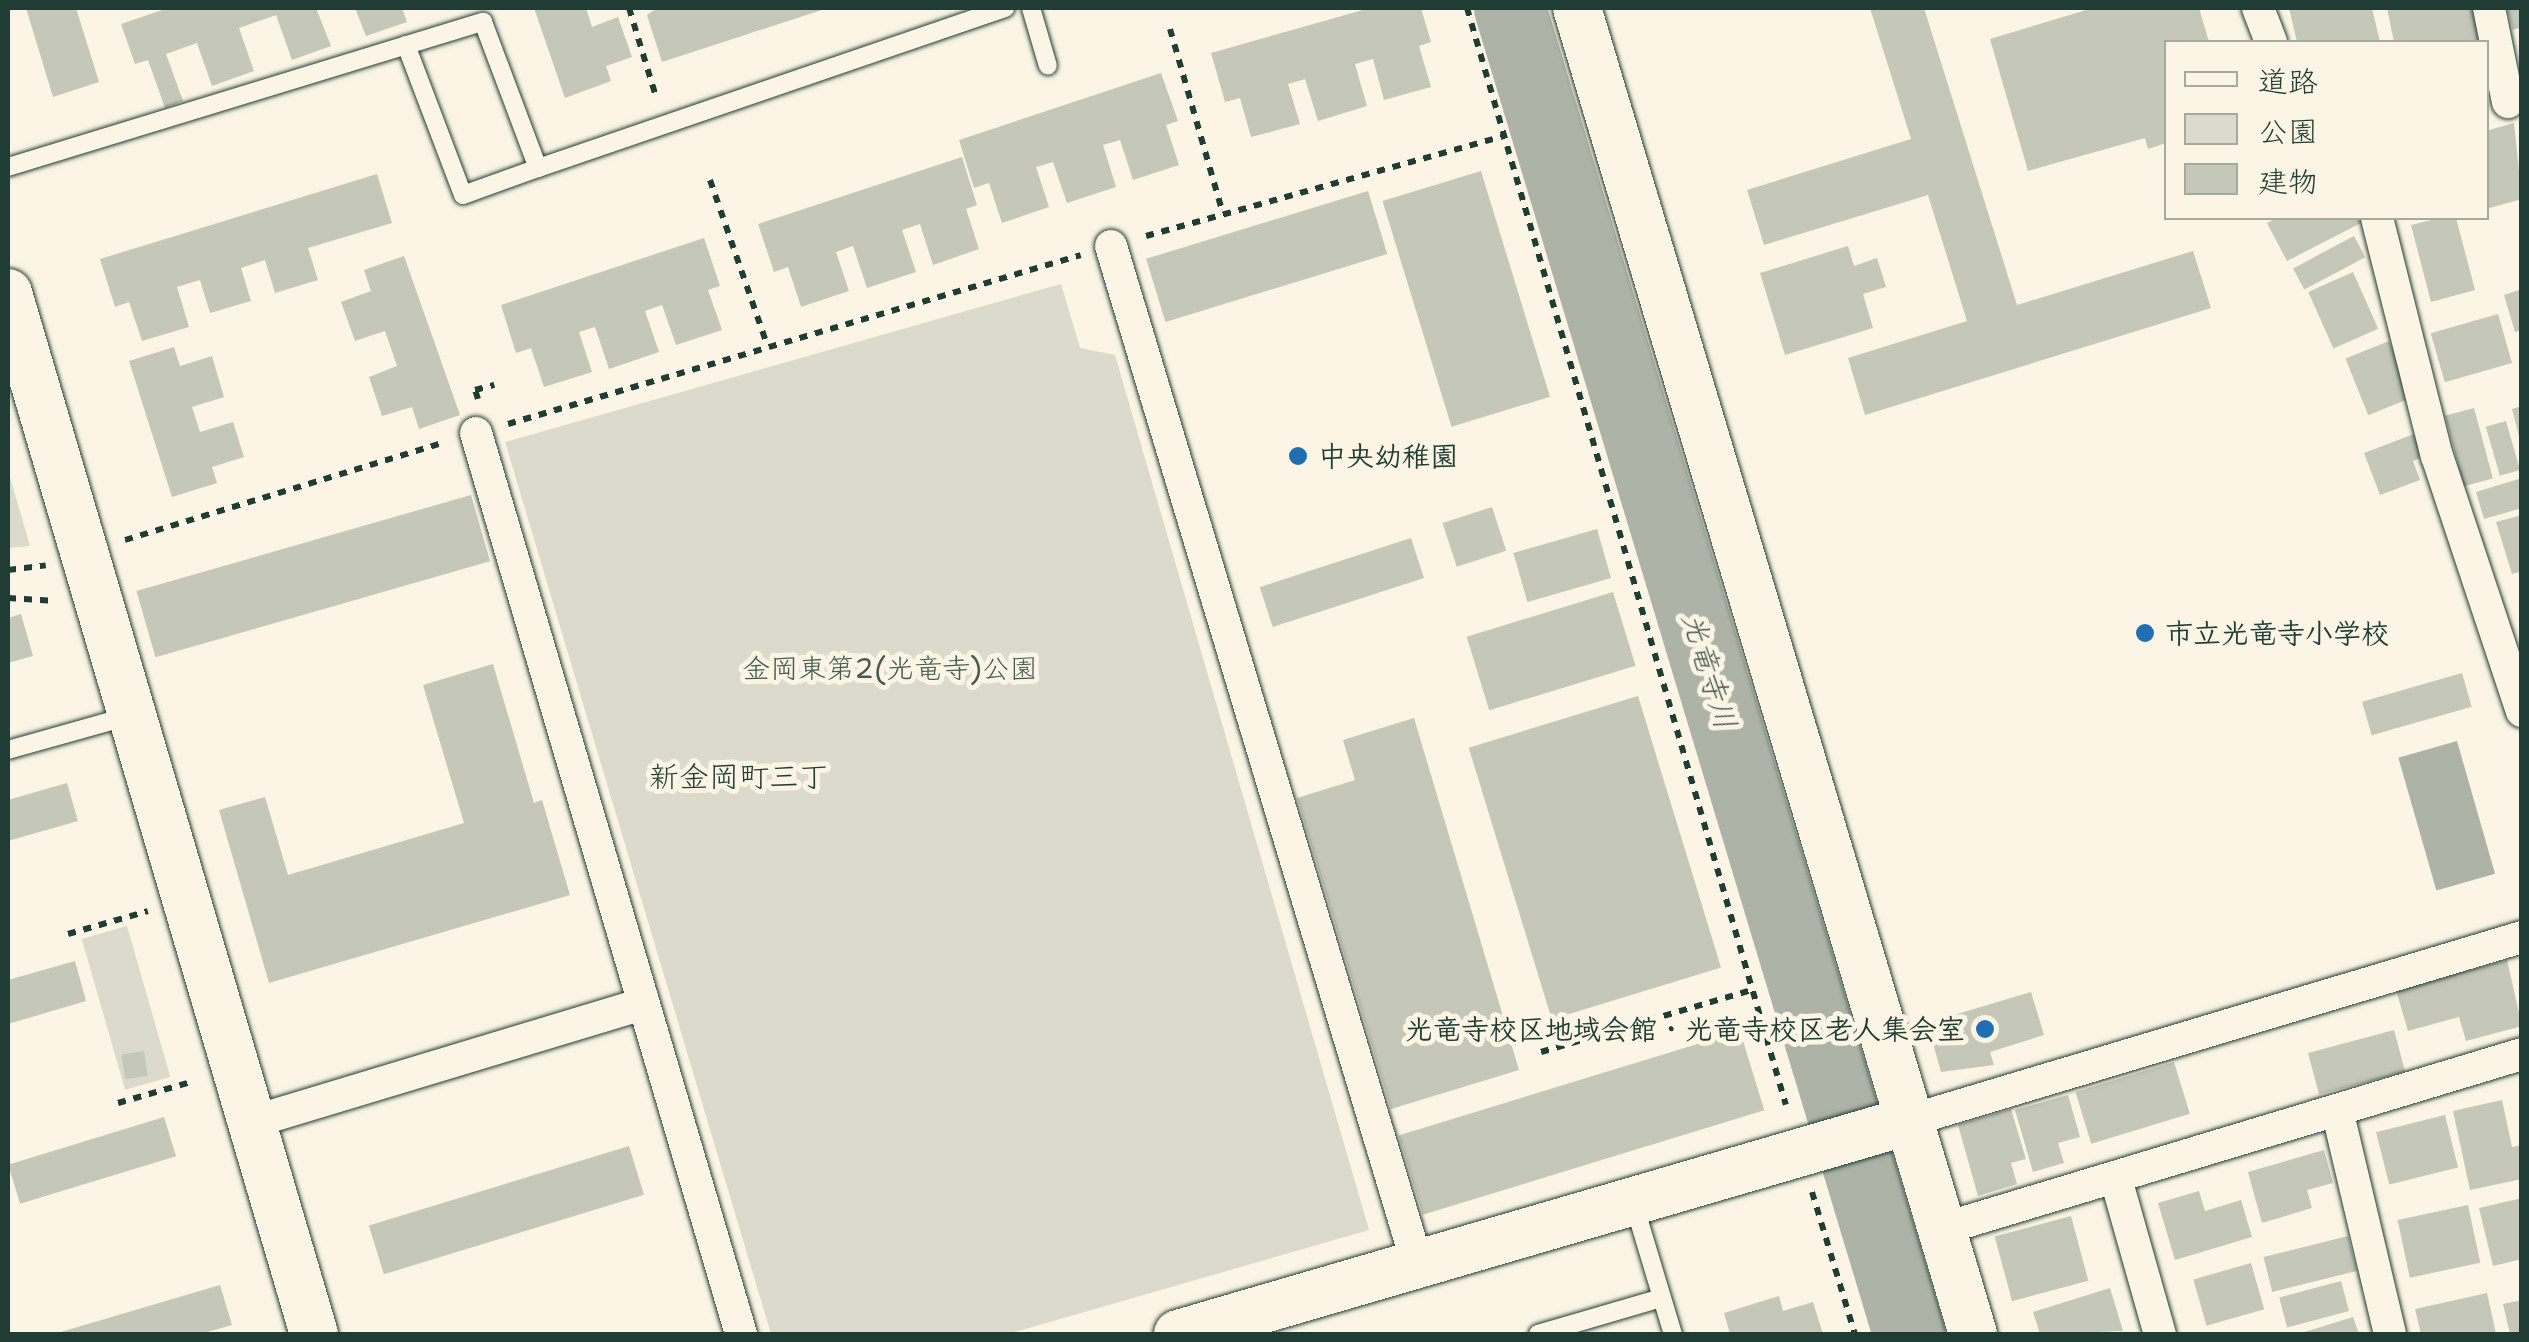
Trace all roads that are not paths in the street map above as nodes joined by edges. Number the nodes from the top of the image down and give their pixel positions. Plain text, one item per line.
1 (1004, 8) edge
2 (1031, 8) edge
3 (1578, 8) edge
4 (2258, 8) edge
5 (2489, 8) edge
6 (2270, 40) edge
7 (406, 45) junction
8 (1048, 66) dead end
9 (2505, 102) edge
10 (8, 167) edge
11 (538, 168) junction
12 (2378, 220) edge
13 (1112, 246) road end
14 (8, 293) edge
15 (476, 433) road end
16 (2522, 711) edge
17 (130, 716) junction
18 (8, 750) edge
19 (2522, 937) edge
20 (644, 1004) junction
21 (2522, 1054) edge
22 (2338, 1114) junction
23 (252, 1122) junction
24 (1889, 1126) junction
25 (2116, 1180) junction
26 (1632, 1200) junction
27 (1942, 1229) junction
28 (1417, 1263) junction
29 (1662, 1298) junction
30 (314, 1334) edge
31 (742, 1334) edge
32 (1178, 1334) edge
33 (1538, 1334) edge
34 (1672, 1334) edge
35 (1972, 1334) edge
36 (2160, 1334) edge
37 (2390, 1334) edge

1 - 11 lane
2 - 8 lane
3 - 24 street
4 - 6 street
5 - 9 street
7 - 10 lane
7 - 11 lane
7 - 11 lane
12 - 16 street
13 - 28 street
14 - 17 street
15 - 20 street
17 - 18 lane
17 - 23 street
19 - 24 street
20 - 23 street
20 - 31 street
21 - 22 street
22 - 25 street
22 - 37 street
23 - 30 street
24 - 26 street
24 - 27 street
25 - 27 street
25 - 36 street
26 - 28 street
26 - 29 lane
27 - 35 street
28 - 32 street
29 - 33 lane
29 - 34 lane

